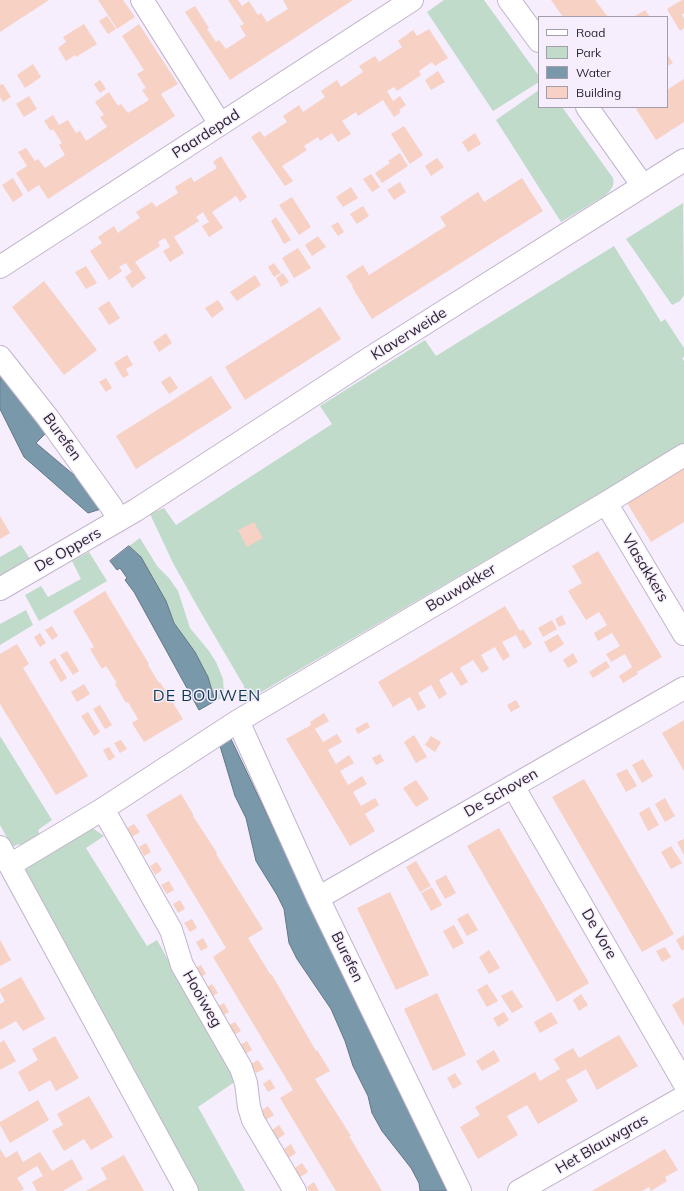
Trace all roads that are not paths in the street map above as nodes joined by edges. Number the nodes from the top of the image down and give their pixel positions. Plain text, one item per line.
1 (142, 0) edge
2 (412, 0) edge
3 (509, 0) edge
4 (538, 40) edge
5 (588, 108) edge
6 (220, 124) junction
7 (684, 160) edge
8 (644, 186) junction
9 (0, 267) edge
10 (0, 357) edge
11 (684, 455) edge
12 (606, 503) junction
13 (127, 515) junction
14 (0, 589) edge
15 (684, 634) edge
16 (684, 688) edge
17 (238, 721) junction
18 (513, 786) junction
19 (103, 809) junction
20 (5, 856) edge
21 (318, 898) junction
22 (684, 1083) edge
23 (684, 1096) edge
24 (187, 1191) edge
25 (295, 1191) edge
26 (460, 1191) edge
27 (519, 1191) edge

1 - 6 street
2 - 6 street, Paardepad
3 - 4 street
5 - 8 street
6 - 9 street, Paardepad
7 - 8 street, Klaverweide
8 - 13 street, Klaverweide
10 - 13 street, Burefen
11 - 12 street, Bouwakker
12 - 15 street, Vlasakkers
12 - 17 street, Bouwakker
13 - 14 street, De Oppers
16 - 18 street, De Schoven
17 - 19 street
17 - 21 street, Burefen
18 - 21 street, De Schoven
18 - 22 street, De Vore
19 - 20 street
19 - 25 street, Hooiweg
20 - 24 street
21 - 26 street, Burefen
23 - 27 street, Het Blauwgras

